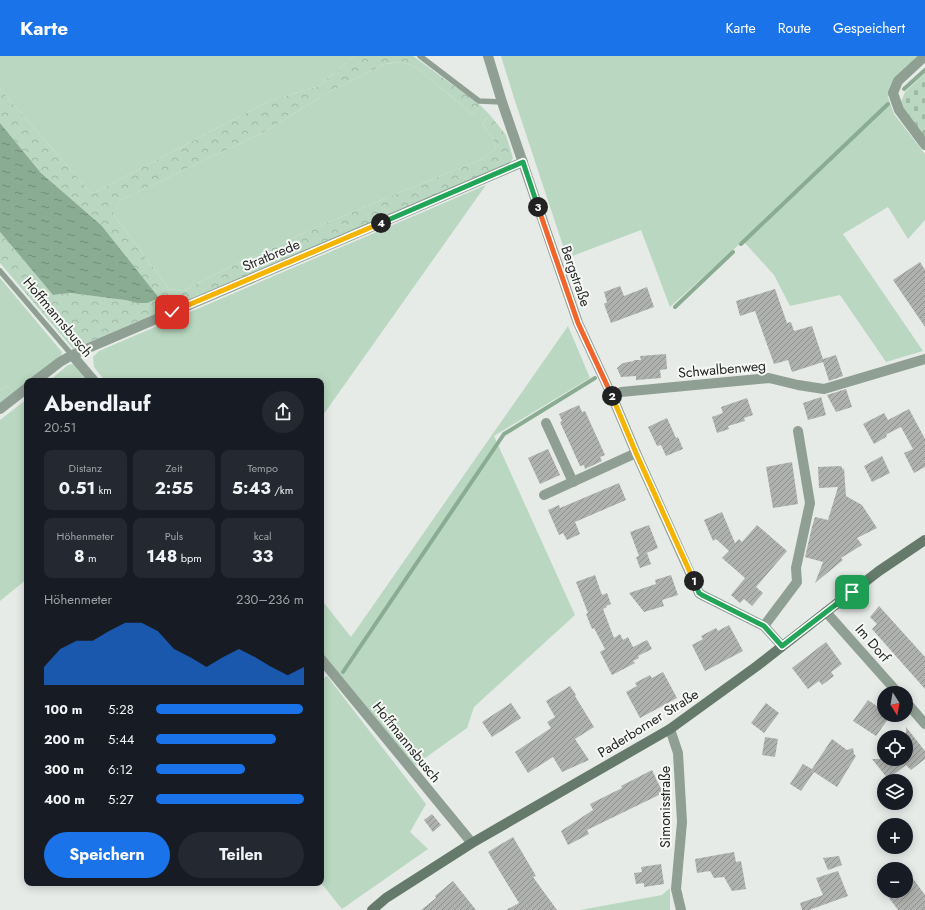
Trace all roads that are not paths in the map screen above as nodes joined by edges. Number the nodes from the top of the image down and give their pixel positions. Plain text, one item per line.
1 (420, 56) edge
2 (488, 56) edge
3 (925, 56) edge
4 (502, 102) junction
5 (925, 145) edge
6 (523, 162) junction
7 (0, 271) edge
8 (72, 355) junction
9 (925, 359) edge
10 (39, 378) edge
11 (91, 378) edge
12 (24, 390) edge
13 (612, 396) junction
14 (0, 409) edge
15 (546, 423) dead end
16 (798, 431) dead end
17 (636, 453) junction
18 (573, 482) junction
19 (544, 495) dead end
20 (925, 540) edge
21 (826, 612) junction
22 (764, 626) junction
23 (782, 646) junction
24 (324, 663) edge
25 (892, 686) edge
26 (913, 710) edge
27 (925, 724) edge
28 (670, 729) junction
29 (472, 843) junction
30 (372, 910) edge
31 (680, 910) edge

1 - 4 lane
2 - 4 street, Bergstraße
3 - 5 street
4 - 6 street, Bergstraße
6 - 8 street, Stratbrede
6 - 13 street, Bergstraße
7 - 8 lane, Hoffmannsbusch
8 - 10 street, Stratbrede
8 - 11 street, Hoffmannsbusch
9 - 13 street, Schwalbenweg
12 - 14 street
13 - 17 street, Bergstraße
15 - 18 street
16 - 22 street
17 - 18 street
17 - 22 street, Bergstraße
18 - 19 street
20 - 21 main road, Paderborner Straße
21 - 23 main road, Paderborner Straße
21 - 25 street, Im Dorf
22 - 23 street, Bergstraße
23 - 28 main road, Paderborner Straße
24 - 29 street, Hoffmannsbusch
26 - 27 street
28 - 29 main road, Paderborner Straße
28 - 31 street, Simonisstraße
29 - 30 main road, Paderborner Straße

